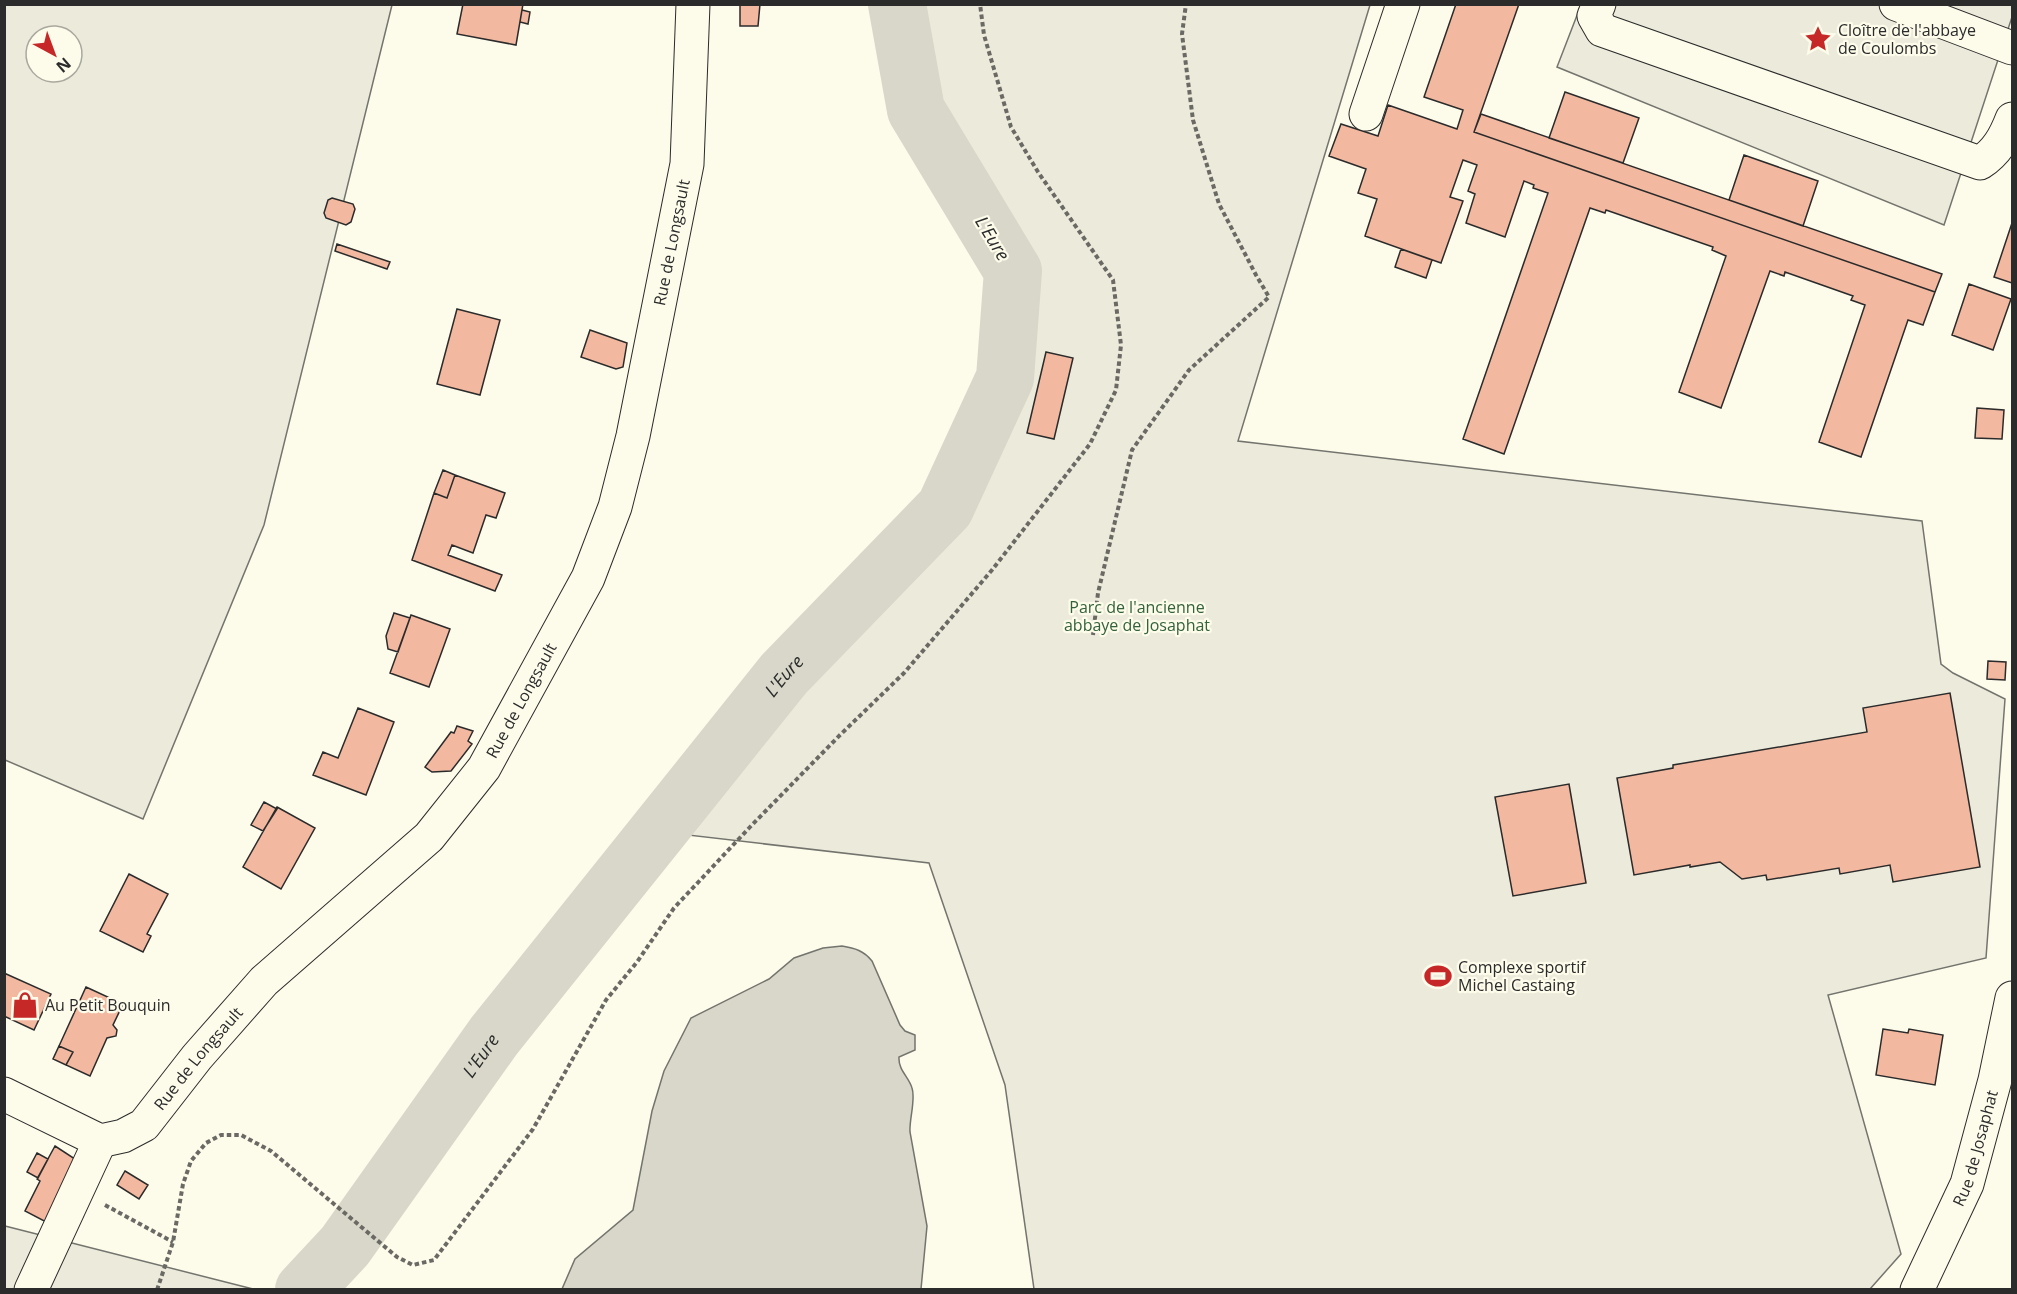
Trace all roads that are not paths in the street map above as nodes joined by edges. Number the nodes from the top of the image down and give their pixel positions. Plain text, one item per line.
1 (693, 4) edge
2 (1403, 4) edge
3 (1599, 4) edge
4 (1896, 4) edge
5 (2013, 48) edge
6 (1366, 114) dead end
7 (2013, 119) edge
8 (2013, 998) edge
9 (4, 1094) edge
10 (100, 1141) junction
11 (31, 1290) edge
12 (1917, 1290) edge

1 - 10 street, Rue de Longsault
2 - 6 street
3 - 7 street
4 - 5 street
8 - 12 street, Rue de Josaphat
9 - 10 street
10 - 11 street

